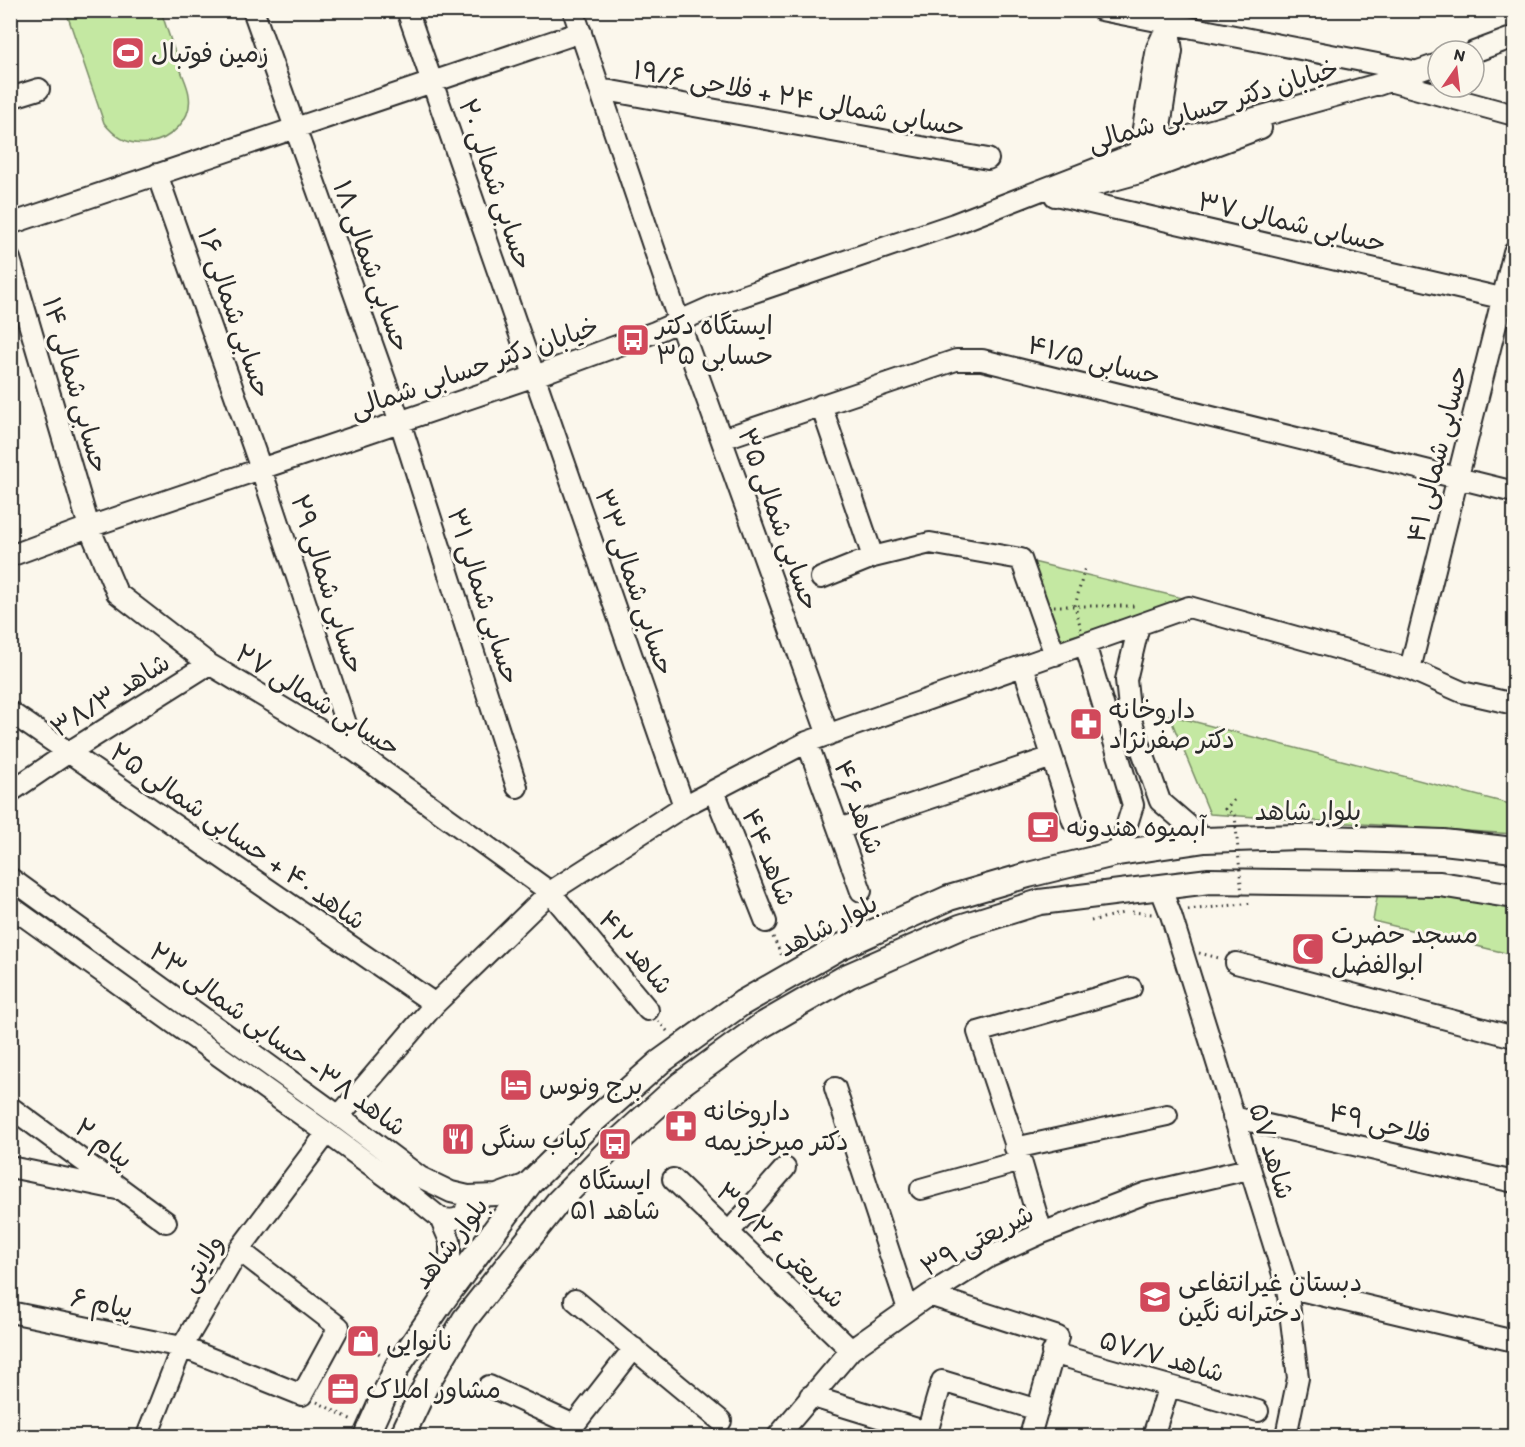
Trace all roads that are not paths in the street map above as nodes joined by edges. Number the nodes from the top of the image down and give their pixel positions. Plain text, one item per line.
1 (254, 10) edge
2 (407, 10) edge
3 (573, 10) edge
4 (1101, 10) edge
5 (1169, 17) edge
6 (581, 33) junction
7 (1515, 37) edge
8 (1486, 48) edge
9 (1426, 68) edge
10 (1416, 72) junction
11 (1389, 81) junction
12 (432, 82) junction
13 (39, 88) dead end
14 (600, 89) junction
15 (10, 98) edge
16 (1515, 115) edge
17 (294, 128) junction
18 (1148, 148) junction
19 (988, 159) dead end
20 (1150, 169) junction
21 (157, 174) junction
22 (1058, 195) junction
23 (10, 224) edge
24 (954, 224) junction
25 (1515, 252) edge
26 (10, 259) edge
27 (1509, 300) edge
28 (679, 322) junction
29 (534, 376) junction
30 (820, 405) junction
31 (400, 422) junction
32 (722, 439) junction
33 (261, 469) junction
34 (1459, 478) junction
35 (1515, 492) edge
36 (89, 527) junction
37 (10, 556) edge
38 (873, 557) junction
39 (821, 578) dead end
40 (1138, 616) junction
41 (1084, 644) junction
42 (1055, 655) junction
43 (209, 664) junction
44 (1023, 666) junction
45 (1410, 669) junction
46 (1515, 704) edge
47 (10, 712) edge
48 (828, 735) junction
49 (807, 742) junction
50 (355, 751) junction
51 (69, 752) junction
52 (1052, 757) junction
53 (517, 787) dead end
54 (714, 791) junction
55 (10, 792) edge
56 (1160, 801) junction
57 (1133, 805) junction
58 (684, 806) junction
59 (1073, 822) dead end
60 (838, 828) junction
61 (1206, 840) junction
62 (1515, 850) edge
63 (1119, 853) junction
64 (10, 878) edge
65 (1160, 887) junction
66 (861, 891) dead end
67 (550, 892) junction
68 (1515, 896) edge
69 (10, 906) edge
70 (766, 922) road end
71 (1236, 963) road end
72 (1131, 988) dead end
73 (435, 1004) junction
74 (648, 1010) road end
75 (1515, 1037) edge
76 (835, 1088) dead end
77 (10, 1107) edge
78 (1167, 1115) dead end
79 (339, 1116) junction
80 (1233, 1117) junction
81 (327, 1133) junction
82 (1018, 1155) junction
83 (10, 1167) edge
84 (785, 1168) dead end
85 (1248, 1169) junction
86 (673, 1179) dead end
87 (1515, 1182) edge
88 (530, 1184) junction
89 (921, 1189) dead end
90 (123, 1190) junction
91 (468, 1196) junction
92 (440, 1218) junction
93 (166, 1222) dead end
94 (729, 1232) junction
95 (1042, 1233) junction
96 (239, 1250) junction
97 (1287, 1287) junction
98 (929, 1295) junction
99 (575, 1300) dead end
100 (440, 1304) junction
101 (908, 1309) junction
102 (10, 1312) edge
103 (1515, 1341) edge
104 (182, 1347) junction
105 (634, 1348) junction
106 (851, 1350) junction
107 (1052, 1353) junction
108 (489, 1386) dead end
109 (1169, 1386) junction
110 (810, 1396) junction
111 (1038, 1410) junction
112 (1258, 1411) dead end
113 (721, 1421) dead end
114 (570, 1431) edge
115 (368, 1433) edge
116 (926, 1434) edge
117 (147, 1437) edge
118 (402, 1437) edge
119 (778, 1437) edge
120 (1030, 1437) edge
121 (1153, 1437) edge
122 (1286, 1437) edge

1 - 17 street, حسابی شمالی ۱۸
2 - 12 street, حسابی شمالی ۲۰
3 - 6 street, حسابی شمالی ۳۵
4 - 5 street
5 - 10 street
5 - 18 street
6 - 12 street
6 - 14 street, حسابی شمالی ۳۵
7 - 8 street
9 - 10 street, خیابان دکتر حسابی شمالی
10 - 11 street, خیابان دکتر حسابی شمالی
11 - 16 street
11 - 18 street, خیابان دکتر حسابی شمالی
11 - 20 street, خیابان دکتر حسابی شمالی
12 - 17 street
12 - 29 street, حسابی شمالی ۲۰
13 - 15 street
14 - 19 street, حسابی شمالی ۲۴ + فلاحی ۱۹/۶
14 - 28 street, حسابی شمالی ۳۵
17 - 21 street
17 - 31 street, حسابی شمالی ۱۸
18 - 20 street
18 - 24 street, خیابان دکتر حسابی شمالی
20 - 22 street, خیابان دکتر حسابی شمالی
21 - 23 street
21 - 33 street, حسابی شمالی ۱۶
22 - 24 street, خیابان دکتر حسابی شمالی
22 - 27 street, حسابی شمالی ۳۷
24 - 28 street, خیابان دکتر حسابی شمالی
25 - 27 street, حسابی شمالی ۴۱
26 - 36 street, حسابی شمالی ۱۴
27 - 34 street, حسابی شمالی ۴۱
28 - 29 street, خیابان دکتر حسابی شمالی
28 - 32 street, حسابی شمالی ۳۵
29 - 31 street, خیابان دکتر حسابی شمالی
29 - 58 street, حسابی شمالی ۳۳
30 - 32 street, حسابی ۴۱/۵
30 - 34 street, حسابی ۴۱/۵
30 - 38 street
31 - 33 street, خیابان دکتر حسابی شمالی
31 - 53 street, حسابی شمالی ۳۱
32 - 48 street, حسابی شمالی ۳۵
33 - 36 street, خیابان دکتر حسابی شمالی
33 - 50 street, حسابی شمالی ۲۹
34 - 35 street, حسابی ۴۱/۵
34 - 45 street, حسابی شمالی ۴۱
36 - 37 street, خیابان دکتر حسابی شمالی
36 - 43 street, حسابی شمالی ۲۷
38 - 39 street
38 - 42 street
40 - 41 street
40 - 45 street
40 - 56 street
41 - 42 street
41 - 57 street
42 - 44 street
43 - 50 street, حسابی شمالی ۲۷
43 - 51 street, شاهد ۳۸/۳
44 - 48 street
44 - 52 street
45 - 46 street
47 - 51 street, شاهد ۴۰ + حسابی شمالی ۲۵
48 - 49 street
49 - 54 street
49 - 60 street, شاهد ۴۶
50 - 67 street, حسابی شمالی ۲۷
51 - 55 street, شاهد ۳۸/۳
51 - 73 street, شاهد ۴۰ + حسابی شمالی ۲۵
52 - 59 street
52 - 60 street
54 - 58 street
54 - 70 street, شاهد ۴۴
56 - 57 street
56 - 61 street
57 - 63 street
58 - 67 street
60 - 66 street, شاهد ۴۶
61 - 62 main road, بلوار شاهد
61 - 63 main road, بلوار شاهد
63 - 88 main road, بلوار شاهد
64 - 79 street, شاهد ۳۸- حسابی شمالی ۲۳
65 - 68 main road
65 - 80 street, شاهد ۵۷
65 - 118 main road
67 - 73 street
67 - 74 street, شاهد ۴۲
69 - 81 street, شاهد ۳۸- حسابی شمالی ۲۳
71 - 75 street
72 - 82 street
73 - 79 street
76 - 101 street
77 - 90 street, پیام ۲
78 - 82 street
79 - 91 street, شاهد ۳۸- حسابی شمالی ۲۳
80 - 85 street, شاهد ۵۷
80 - 87 street, فلاحی ۴۹
81 - 92 street, شاهد ۳۸- حسابی شمالی ۲۳
81 - 96 street, ولایتی
82 - 89 street
82 - 95 street
83 - 90 street
84 - 94 street
85 - 95 street, شریعتی ۳۹
85 - 97 street, شاهد ۵۷
86 - 94 street, شریعتی ۳۹/۲۶
88 - 91 street, شاهد ۳۸- حسابی شمالی ۲۳
88 - 100 main road, بلوار شاهد
90 - 93 street, پیام ۲
91 - 92 street
92 - 100 street
94 - 106 street, شریعتی ۳۹/۲۶
95 - 98 street, شریعتی ۳۹
96 - 104 street, ولایتی
96 - 104 street, پیام ۶
97 - 103 street
97 - 122 street, شاهد ۵۷
98 - 101 street, شریعتی ۳۹
98 - 107 street
99 - 105 street
100 - 115 main road, بلوار شاهد
101 - 106 street, شریعتی ۳۹
102 - 104 street, پیام ۶
104 - 117 street, ولایتی
105 - 113 street
105 - 114 street
106 - 110 street, شریعتی ۳۹
107 - 109 street, شاهد ۵۷/۷
107 - 111 street
108 - 114 street
109 - 112 street, شاهد ۵۷/۷
109 - 121 street
110 - 116 street
110 - 119 street, شریعتی ۳۹
111 - 116 street
111 - 120 street

